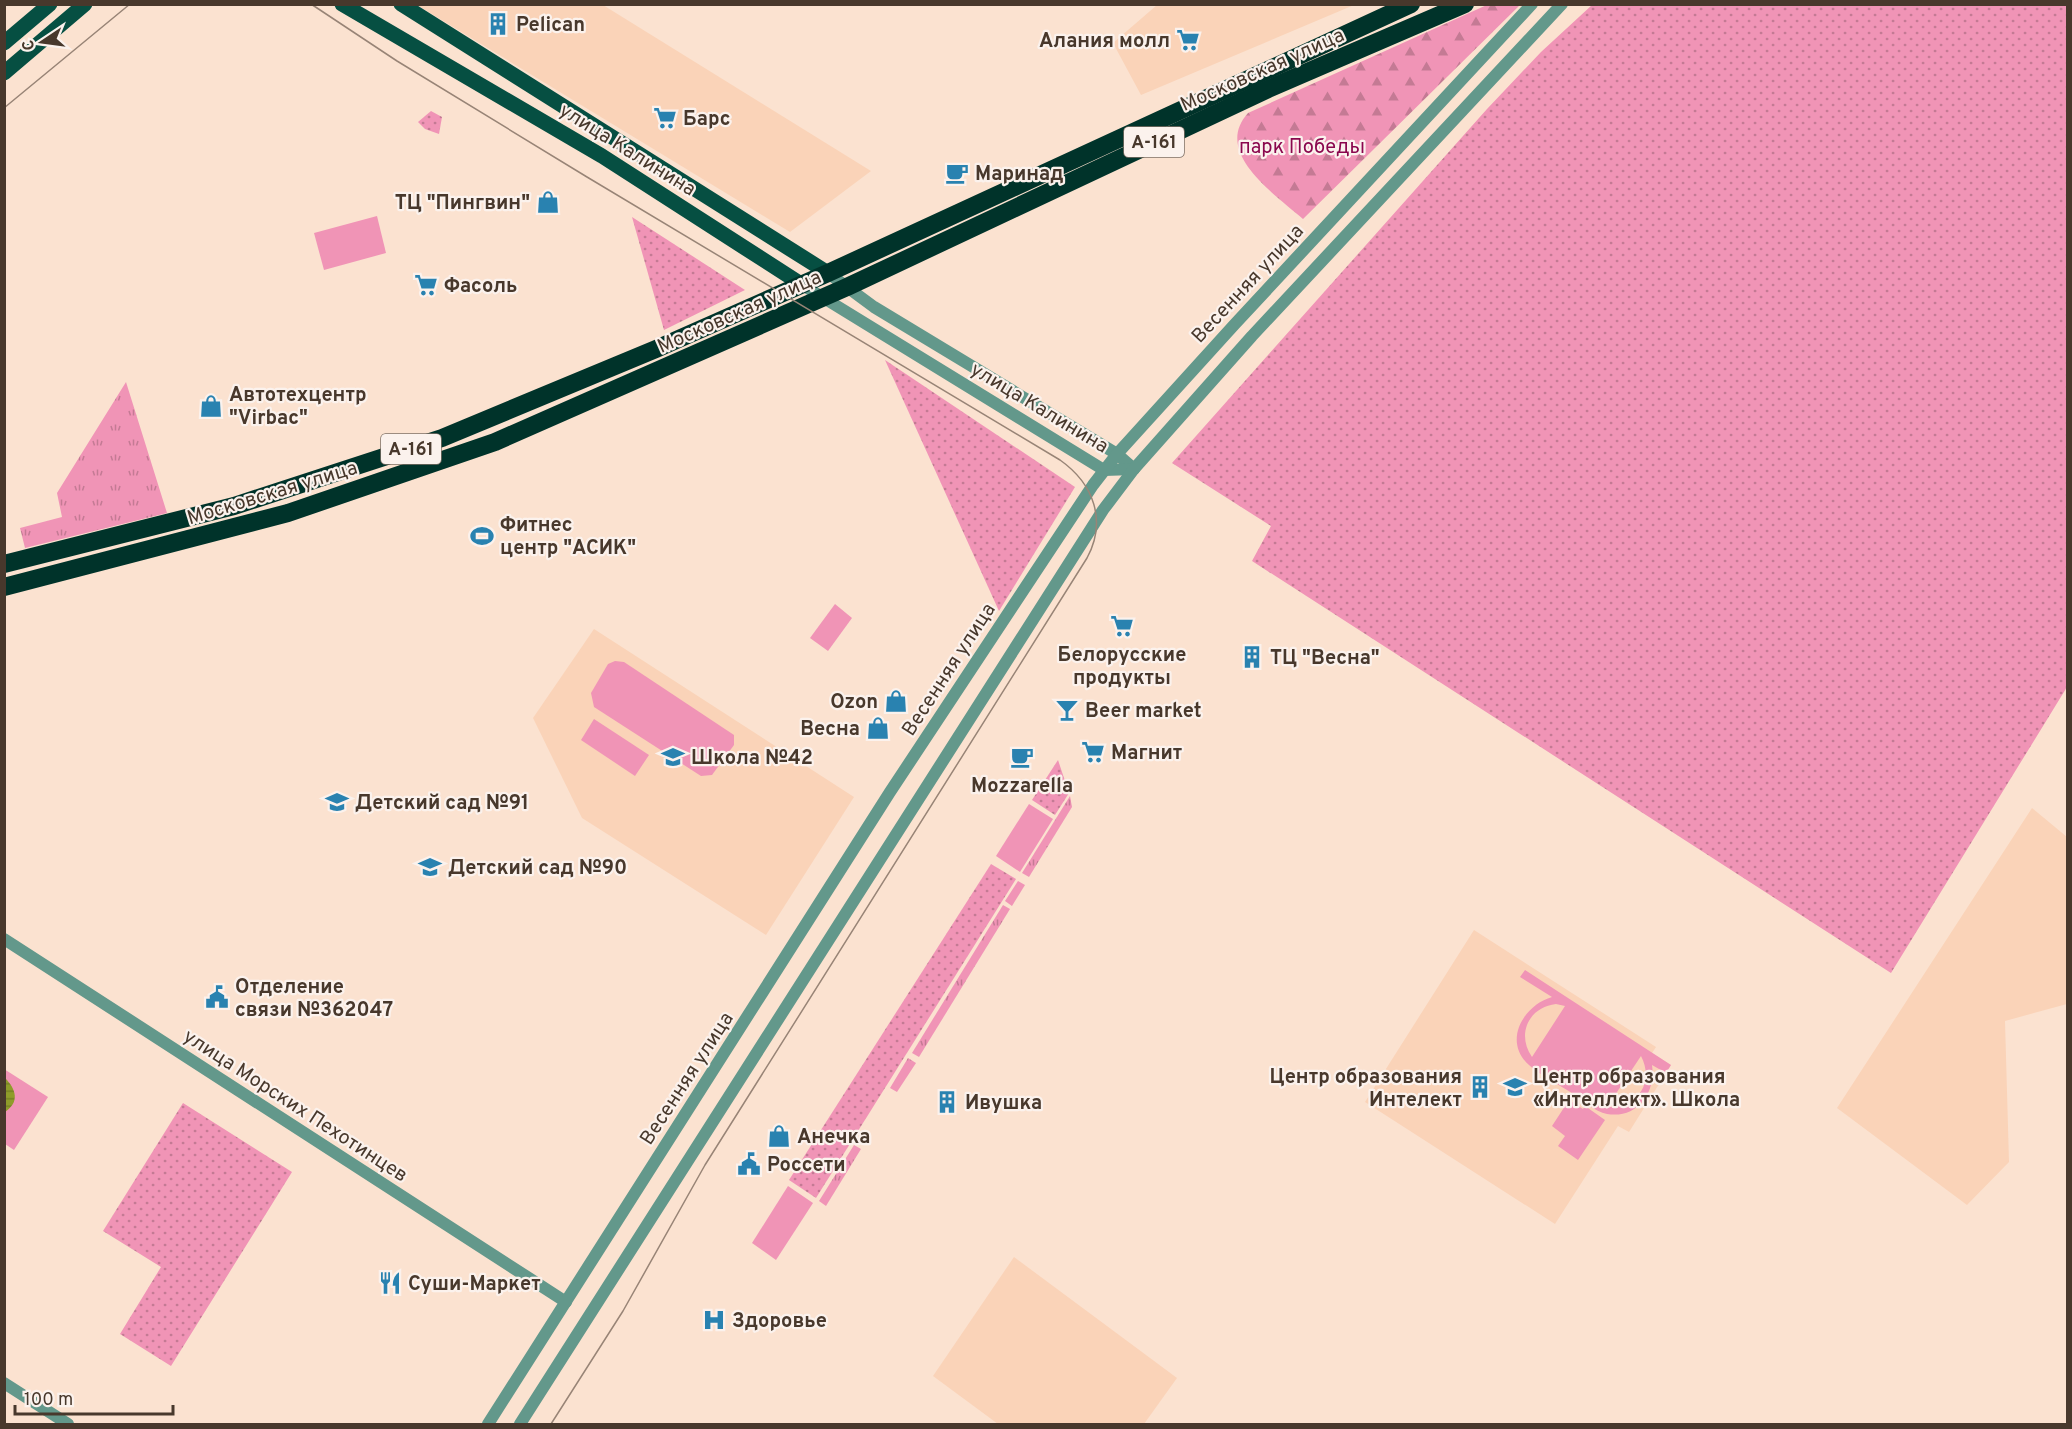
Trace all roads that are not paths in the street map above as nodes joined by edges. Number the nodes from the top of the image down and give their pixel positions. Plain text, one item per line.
1 (50, 4) edge
2 (85, 4) edge
3 (342, 4) edge
4 (401, 4) edge
5 (1412, 4) edge
6 (1465, 4) edge
7 (1532, 4) edge
8 (1562, 4) edge
9 (4, 43) edge
10 (4, 73) edge
11 (828, 273) junction
12 (801, 284) junction
13 (847, 287) junction
14 (822, 297) junction
15 (1117, 453) junction
16 (1134, 470) junction
17 (1104, 471) junction
18 (4, 564) edge
19 (4, 587) edge
20 (4, 939) edge
21 (566, 1302) junction
22 (4, 1383) edge
23 (68, 1425) edge
24 (488, 1425) edge
25 (520, 1425) edge

1 - 9 main road
2 - 10 main road
3 - 12 main road, улица Калинина
4 - 11 main road, улица Калинина
5 - 11 highway, Московская улица / А-161
6 - 13 highway, Московская улица / А-161
7 - 15 street, Весенняя улица
8 - 16 street, Весенняя улица
11 - 12 highway, Московская улица / А-161
11 - 13 street, улица Калинина
12 - 14 street, улица Калинина
12 - 18 highway, Московская улица / А-161
13 - 14 highway, Московская улица / А-161
13 - 15 street, улица Калинина
14 - 17 street, улица Калинина
14 - 19 highway, Московская улица / А-161
15 - 16 street, улица Калинина
15 - 17 street, Весенняя улица
16 - 17 street, улица Калинина
16 - 25 street, Весенняя улица
17 - 21 street, Весенняя улица
20 - 21 street, улица Морских Пехотинцев
21 - 24 street, Весенняя улица
22 - 23 street

